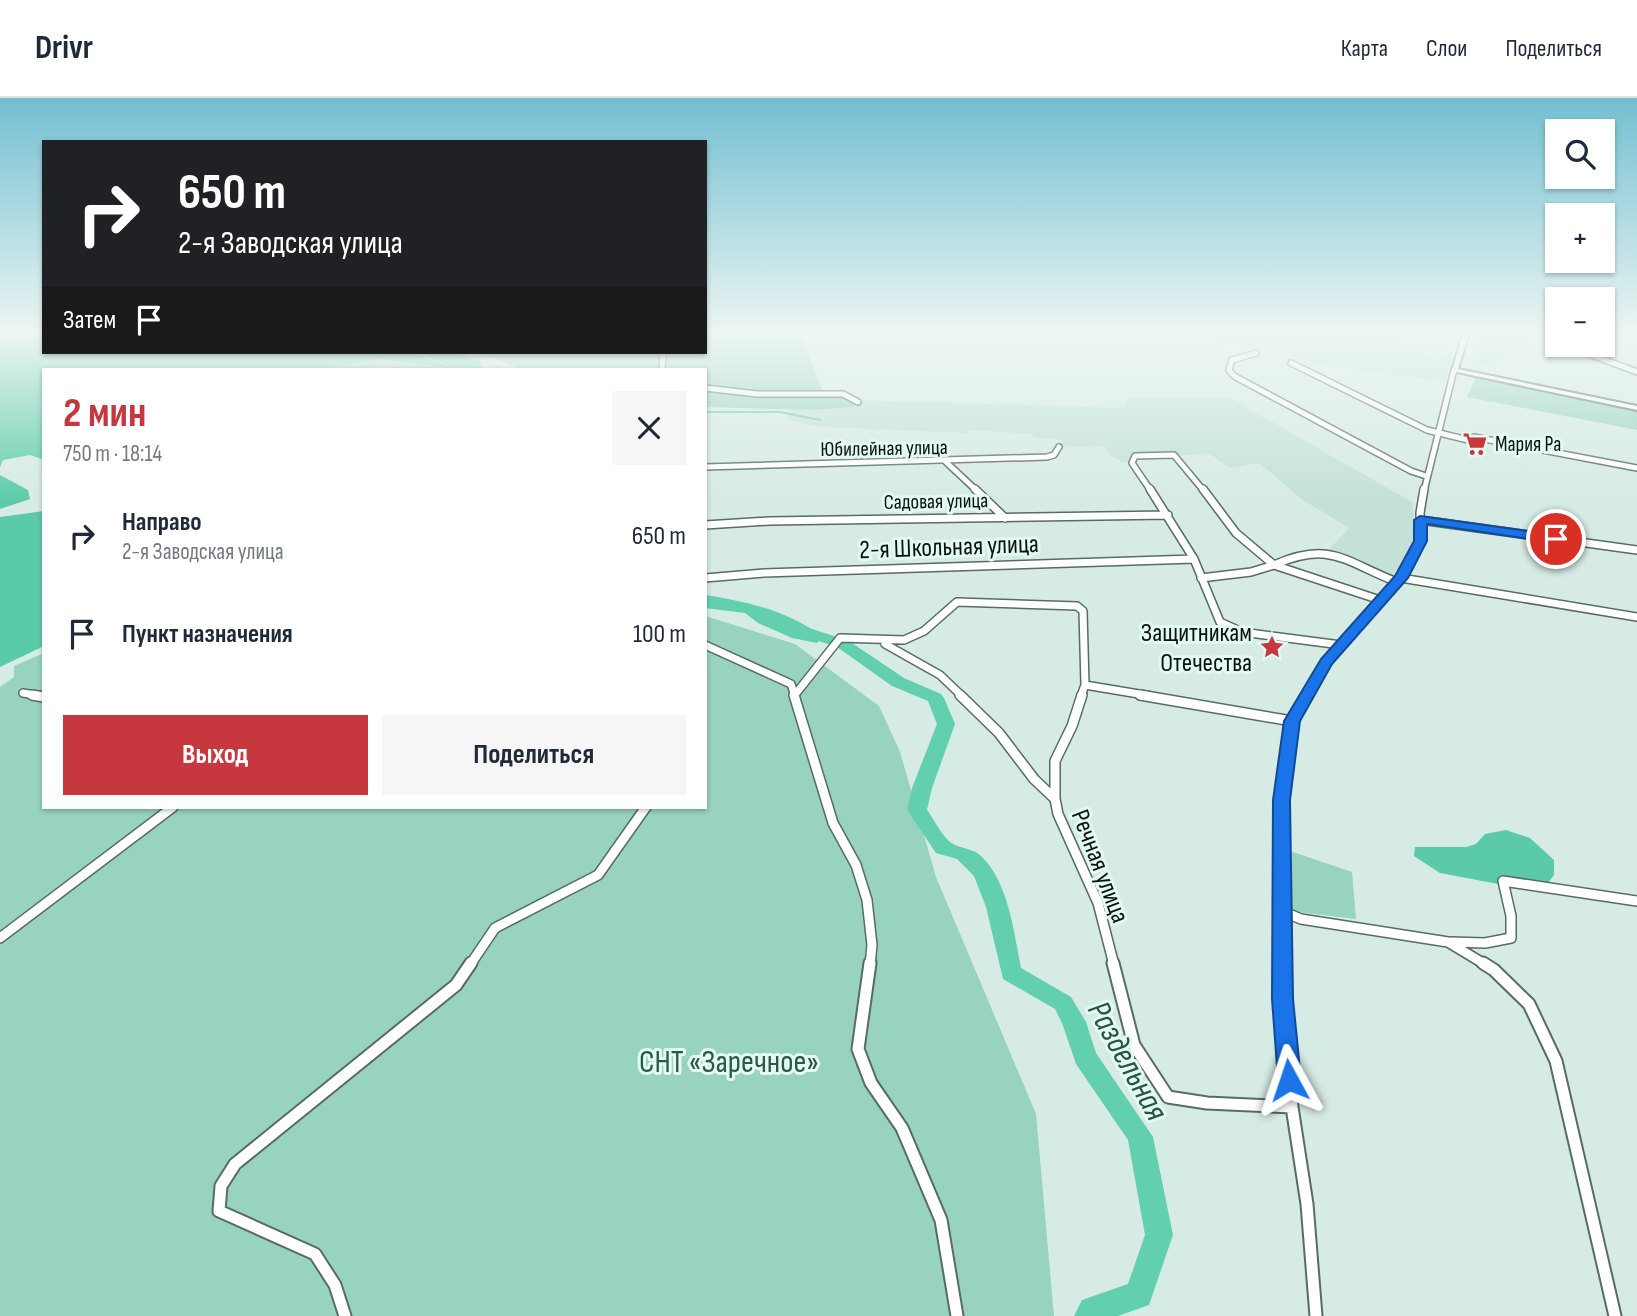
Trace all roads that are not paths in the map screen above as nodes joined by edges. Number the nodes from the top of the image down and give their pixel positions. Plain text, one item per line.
1 (721, 390) edge
2 (1260, 390) edge
3 (1346, 390) edge
4 (1449, 390) edge
5 (1550, 390) edge
6 (858, 402) dead end
7 (1637, 408) edge
8 (1437, 434) junction
9 (1059, 447) dead end
10 (946, 462) junction
11 (707, 467) edge
12 (1637, 468) edge
13 (1426, 476) junction
14 (1168, 515) junction
15 (1004, 518) junction
16 (1420, 520) junction
17 (707, 524) edge
18 (1637, 551) edge
19 (1194, 559) junction
20 (1274, 565) junction
21 (707, 578) edge
22 (1201, 578) junction
23 (1399, 580) junction
24 (1380, 600) junction
25 (1637, 617) edge
26 (885, 644) junction
27 (1341, 645) junction
28 (707, 646) edge
29 (1085, 685) junction
30 (23, 693) dead end
31 (794, 696) junction
32 (42, 697) edge
33 (1292, 721) junction
34 (1055, 799) junction
35 (170, 809) edge
36 (645, 809) edge
37 (1637, 901) edge
38 (1284, 912) junction
39 (0, 938) edge
40 (1448, 942) junction
41 (1292, 1107) junction
42 (345, 1316) edge
43 (957, 1316) edge
44 (1316, 1316) edge
45 (1615, 1316) edge

1 - 6 street
2 - 13 street
3 - 8 street
4 - 8 street
5 - 7 street
8 - 12 street
8 - 13 street
9 - 10 street, Юбилейная улица
10 - 11 street, Юбилейная улица
10 - 15 street
13 - 16 street
14 - 15 street, Садовая улица
14 - 19 street
14 - 20 street
15 - 17 street, Садовая улица
16 - 18 street
16 - 23 street
19 - 21 street, 2-я Школьная улица
19 - 22 street
20 - 22 street
20 - 23 street
20 - 24 street
22 - 27 street
23 - 24 street
23 - 25 street
24 - 27 street
26 - 29 street, Речная улица
26 - 31 street
26 - 34 street
27 - 33 street
28 - 31 street
29 - 33 street
29 - 34 street, Речная улица
30 - 32 street
31 - 43 street
33 - 38 street
34 - 41 street, Речная улица
35 - 39 street
36 - 42 street
37 - 40 street
38 - 40 street
38 - 41 street
40 - 45 street
41 - 44 street

